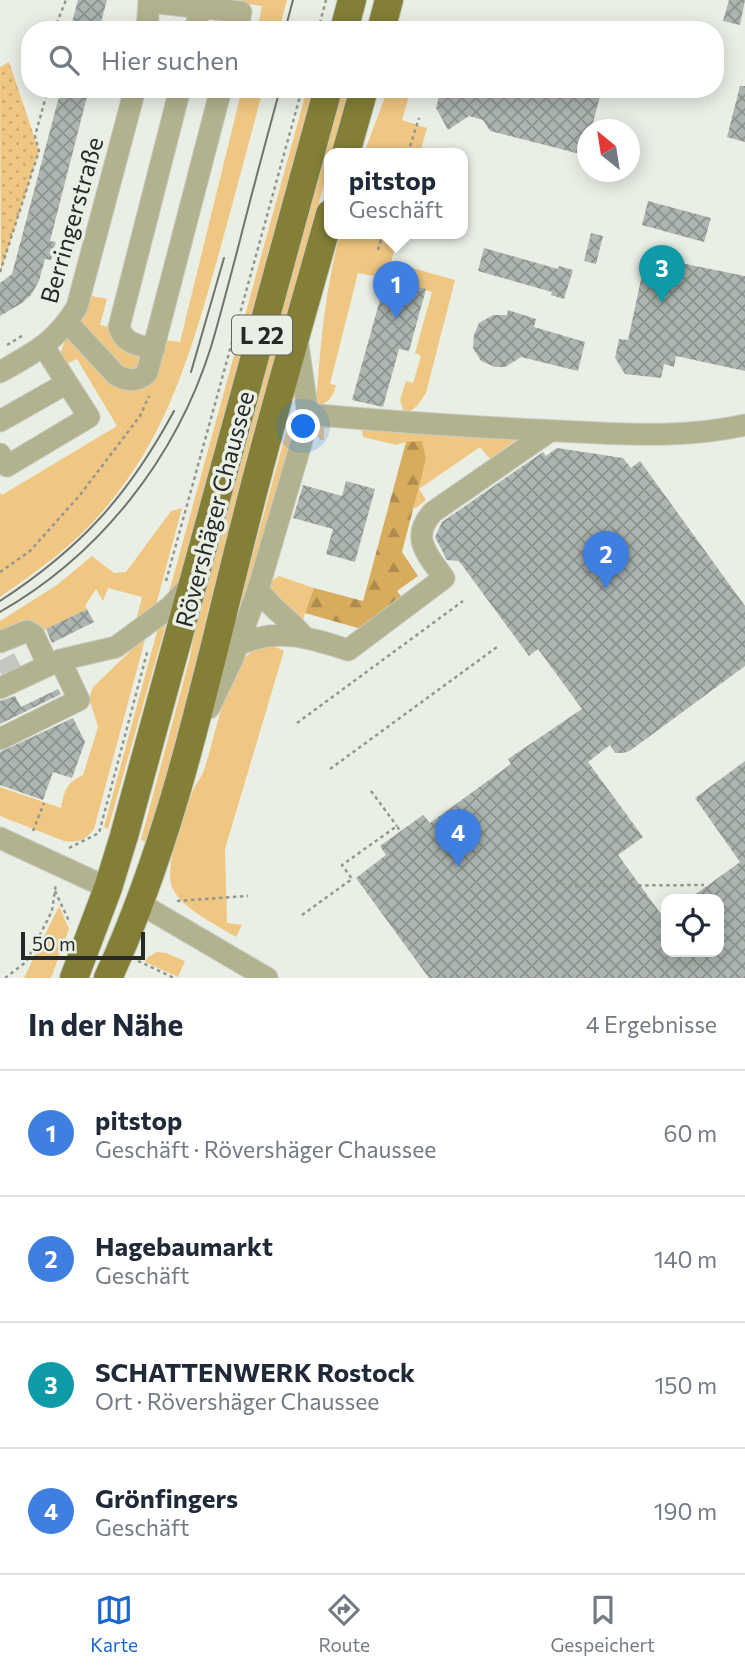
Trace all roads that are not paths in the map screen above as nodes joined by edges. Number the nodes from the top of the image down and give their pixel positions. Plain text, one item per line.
1 (352, 0) edge
2 (389, 0) edge
3 (149, 1) edge
4 (201, 6) junction
5 (148, 21) edge
6 (197, 21) edge
7 (239, 21) edge
8 (346, 21) edge
9 (383, 21) edge
10 (133, 98) edge
11 (178, 98) edge
12 (219, 98) edge
13 (326, 98) edge
14 (361, 98) edge
15 (347, 148) edge
16 (324, 235) edge
17 (68, 323) junction
18 (296, 334) junction
19 (44, 347) junction
20 (154, 349) junction
21 (0, 372) edge
22 (67, 383) junction
23 (308, 414) junction
24 (0, 421) edge
25 (745, 425) edge
26 (550, 431) junction
27 (0, 454) edge
28 (195, 580) junction
29 (258, 588) junction
30 (303, 636) junction
31 (0, 642) edge
32 (238, 645) junction
33 (43, 659) junction
34 (0, 688) edge
35 (0, 739) edge
36 (188, 755) junction
37 (0, 838) edge
38 (108, 888) junction
39 (139, 903) junction
40 (74, 978) edge
41 (108, 978) edge
42 (267, 978) edge

1 - 8 main road
2 - 9 main road
3 - 4 street
3 - 5 street
4 - 6 street
4 - 7 street
10 - 17 street, Berringerstraße
11 - 20 street
12 - 20 street
13 - 28 main road, Rövershäger Chaussee / L 22
14 - 15 main road
16 - 18 main road, Rövershäger Chaussee / L 22
17 - 19 street, Berringerstraße
17 - 20 street
18 - 23 street
18 - 36 main road, Rövershäger Chaussee / L 22
19 - 21 street, Berringerstraße
19 - 22 street
22 - 24 street
22 - 27 street
23 - 26 street
23 - 29 street
25 - 26 street
26 - 30 street
28 - 33 street
28 - 38 main road, Rövershäger Chaussee / L 22
29 - 30 street
29 - 32 street
30 - 32 street
31 - 33 street
32 - 36 street
33 - 34 street
33 - 35 street
36 - 39 main road, Rövershäger Chaussee / L 22
37 - 38 street
38 - 39 main road
38 - 40 main road, Rövershäger Chaussee / L 22
39 - 41 main road, Rövershäger Chaussee / L 22
39 - 42 street

